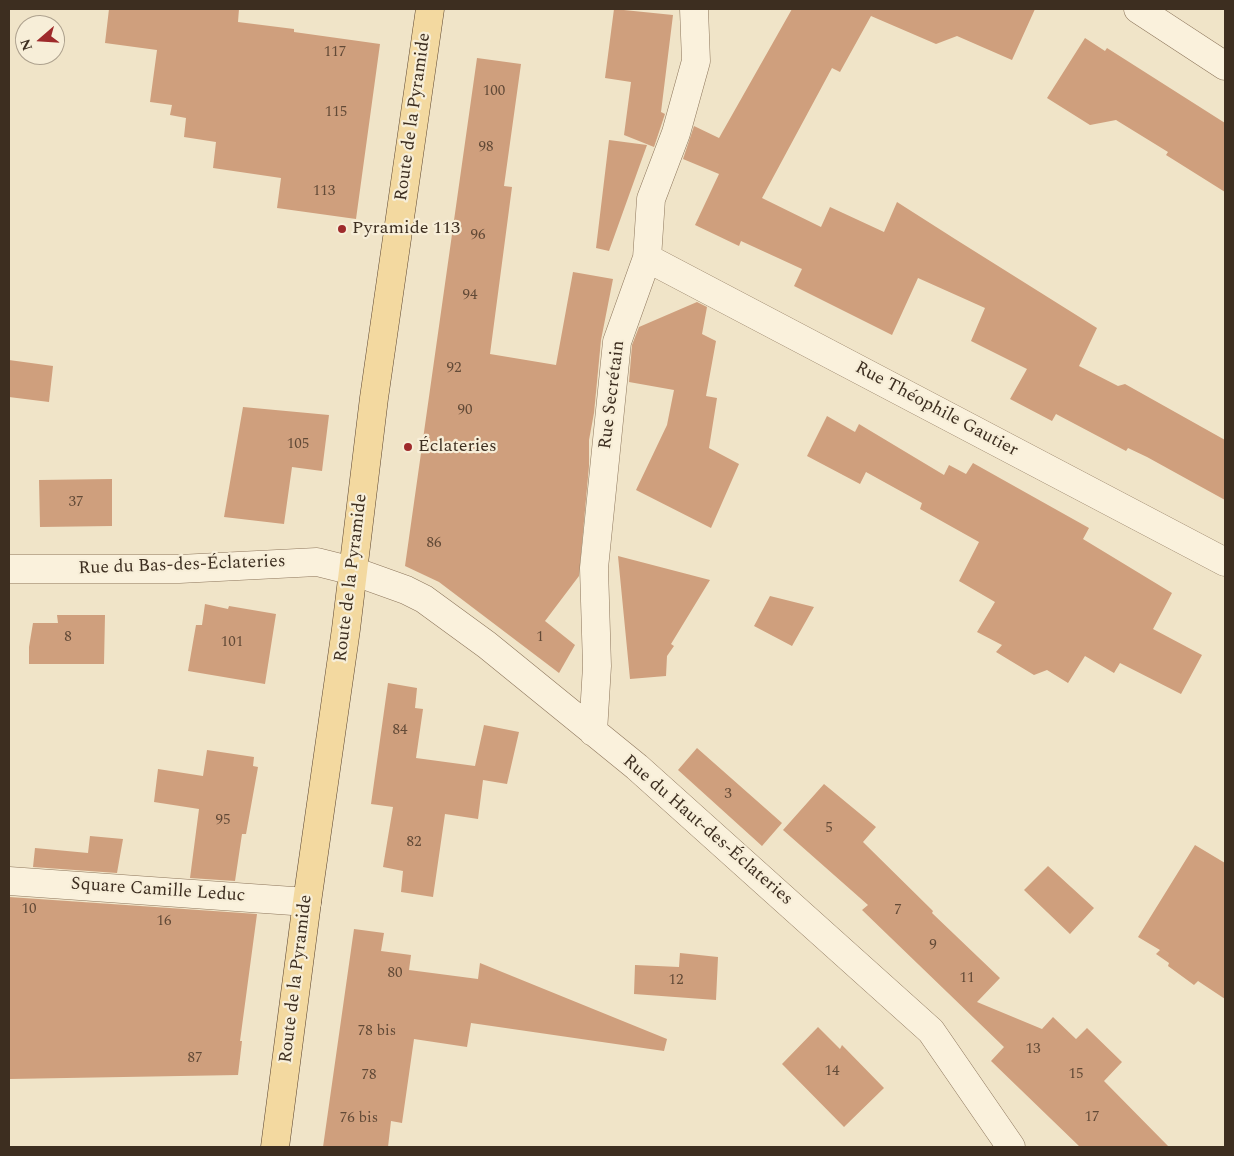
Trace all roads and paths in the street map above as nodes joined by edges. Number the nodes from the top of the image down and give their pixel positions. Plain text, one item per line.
1 (430, 9) edge
2 (694, 9) edge
3 (1138, 9) edge
4 (1225, 66) edge
5 (647, 258) junction
6 (1225, 562) edge
7 (9, 569) edge
8 (353, 571) junction
9 (593, 732) junction
10 (9, 880) edge
11 (307, 902) junction
12 (275, 1147) edge
13 (1011, 1147) edge

1 - 8 main road, Route de la Pyramide
2 - 5 street, Rue Secrétain
3 - 4 street
5 - 6 street, Rue Théophile Gautier
5 - 9 street, Rue Secrétain
7 - 8 street, Rue du Bas-des-Éclateries
8 - 9 street, Rue du Haut-des-Éclateries
8 - 11 main road, Route de la Pyramide
9 - 13 street, Rue du Haut-des-Éclateries
10 - 11 street, Square Camille Leduc
11 - 12 main road, Route de la Pyramide

